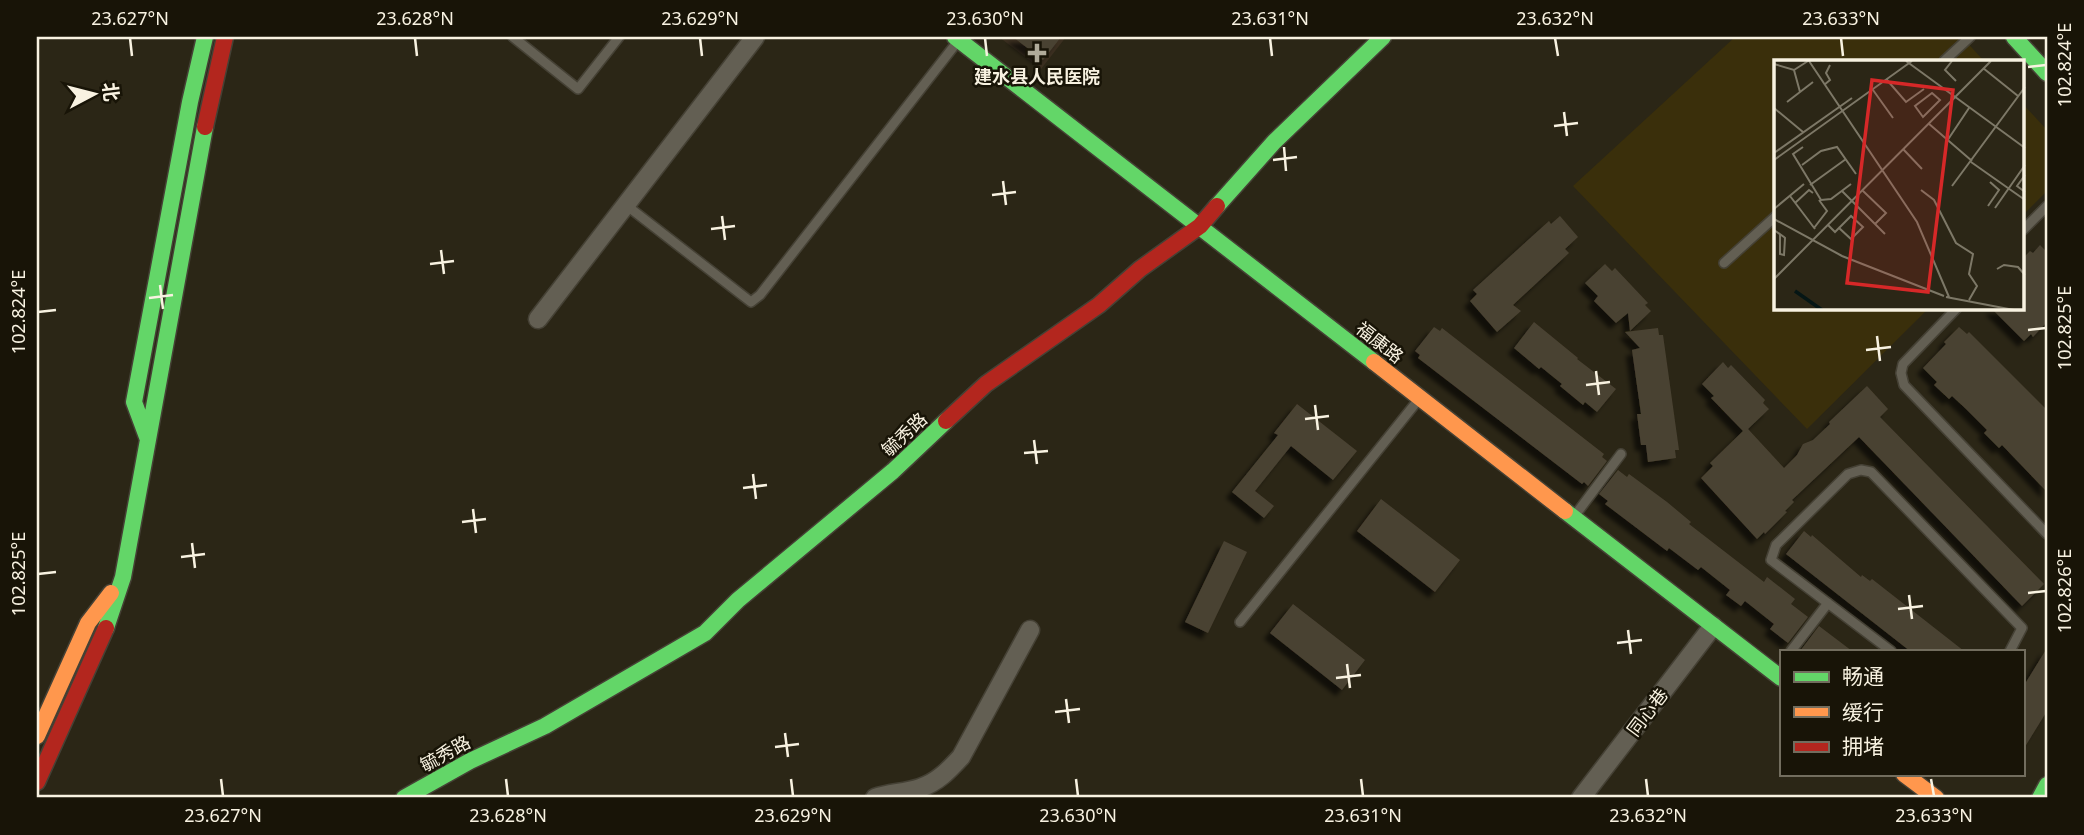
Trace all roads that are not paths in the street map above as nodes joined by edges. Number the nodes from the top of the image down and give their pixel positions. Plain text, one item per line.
1 (205, 37) edge
2 (225, 37) edge
3 (513, 37) edge
4 (619, 37) edge
5 (755, 37) edge
6 (1384, 37) edge
7 (1970, 37) edge
8 (2014, 37) edge
9 (957, 38) edge
10 (1945, 60) edge
11 (2047, 73) edge
12 (626, 205) junction
13 (2047, 206) edge
14 (1774, 217) edge
15 (1200, 226) junction
16 (2024, 229) edge
17 (1724, 264) dead end
18 (1955, 310) edge
19 (538, 319) dead end
20 (1420, 398) junction
21 (147, 438) junction
22 (1621, 454) dead end
23 (1573, 517) junction
24 (2047, 534) edge
25 (122, 577) junction
26 (1828, 603) junction
27 (1240, 622) dead end
28 (1713, 625) junction
29 (1030, 630) dead end
30 (1792, 650) edge
31 (1890, 650) edge
32 (2011, 650) edge
33 (1779, 671) edge
34 (37, 736) edge
35 (1907, 776) edge
36 (37, 782) edge
37 (2047, 785) edge
38 (404, 798) edge
39 (875, 798) edge
40 (1581, 798) edge
41 (1936, 798) edge
42 (2040, 798) edge

1 - 21 street
2 - 21 street
3 - 4 lane
5 - 12 street
6 - 15 street, 毓秀路
7 - 10 lane
8 - 11 street
9 - 12 lane
9 - 15 street, 福康路
12 - 19 street
13 - 16 lane
14 - 17 lane
15 - 20 street, 福康路
15 - 38 street, 毓秀路
18 - 24 lane
20 - 23 street, 福康路
20 - 27 lane
21 - 25 street
22 - 23 lane
23 - 28 street, 福康路
25 - 34 street
25 - 36 street
26 - 30 lane
26 - 31 lane
26 - 32 lane
28 - 33 street, 福康路
28 - 40 street, 同心巷
29 - 39 street
35 - 41 street
37 - 42 street

